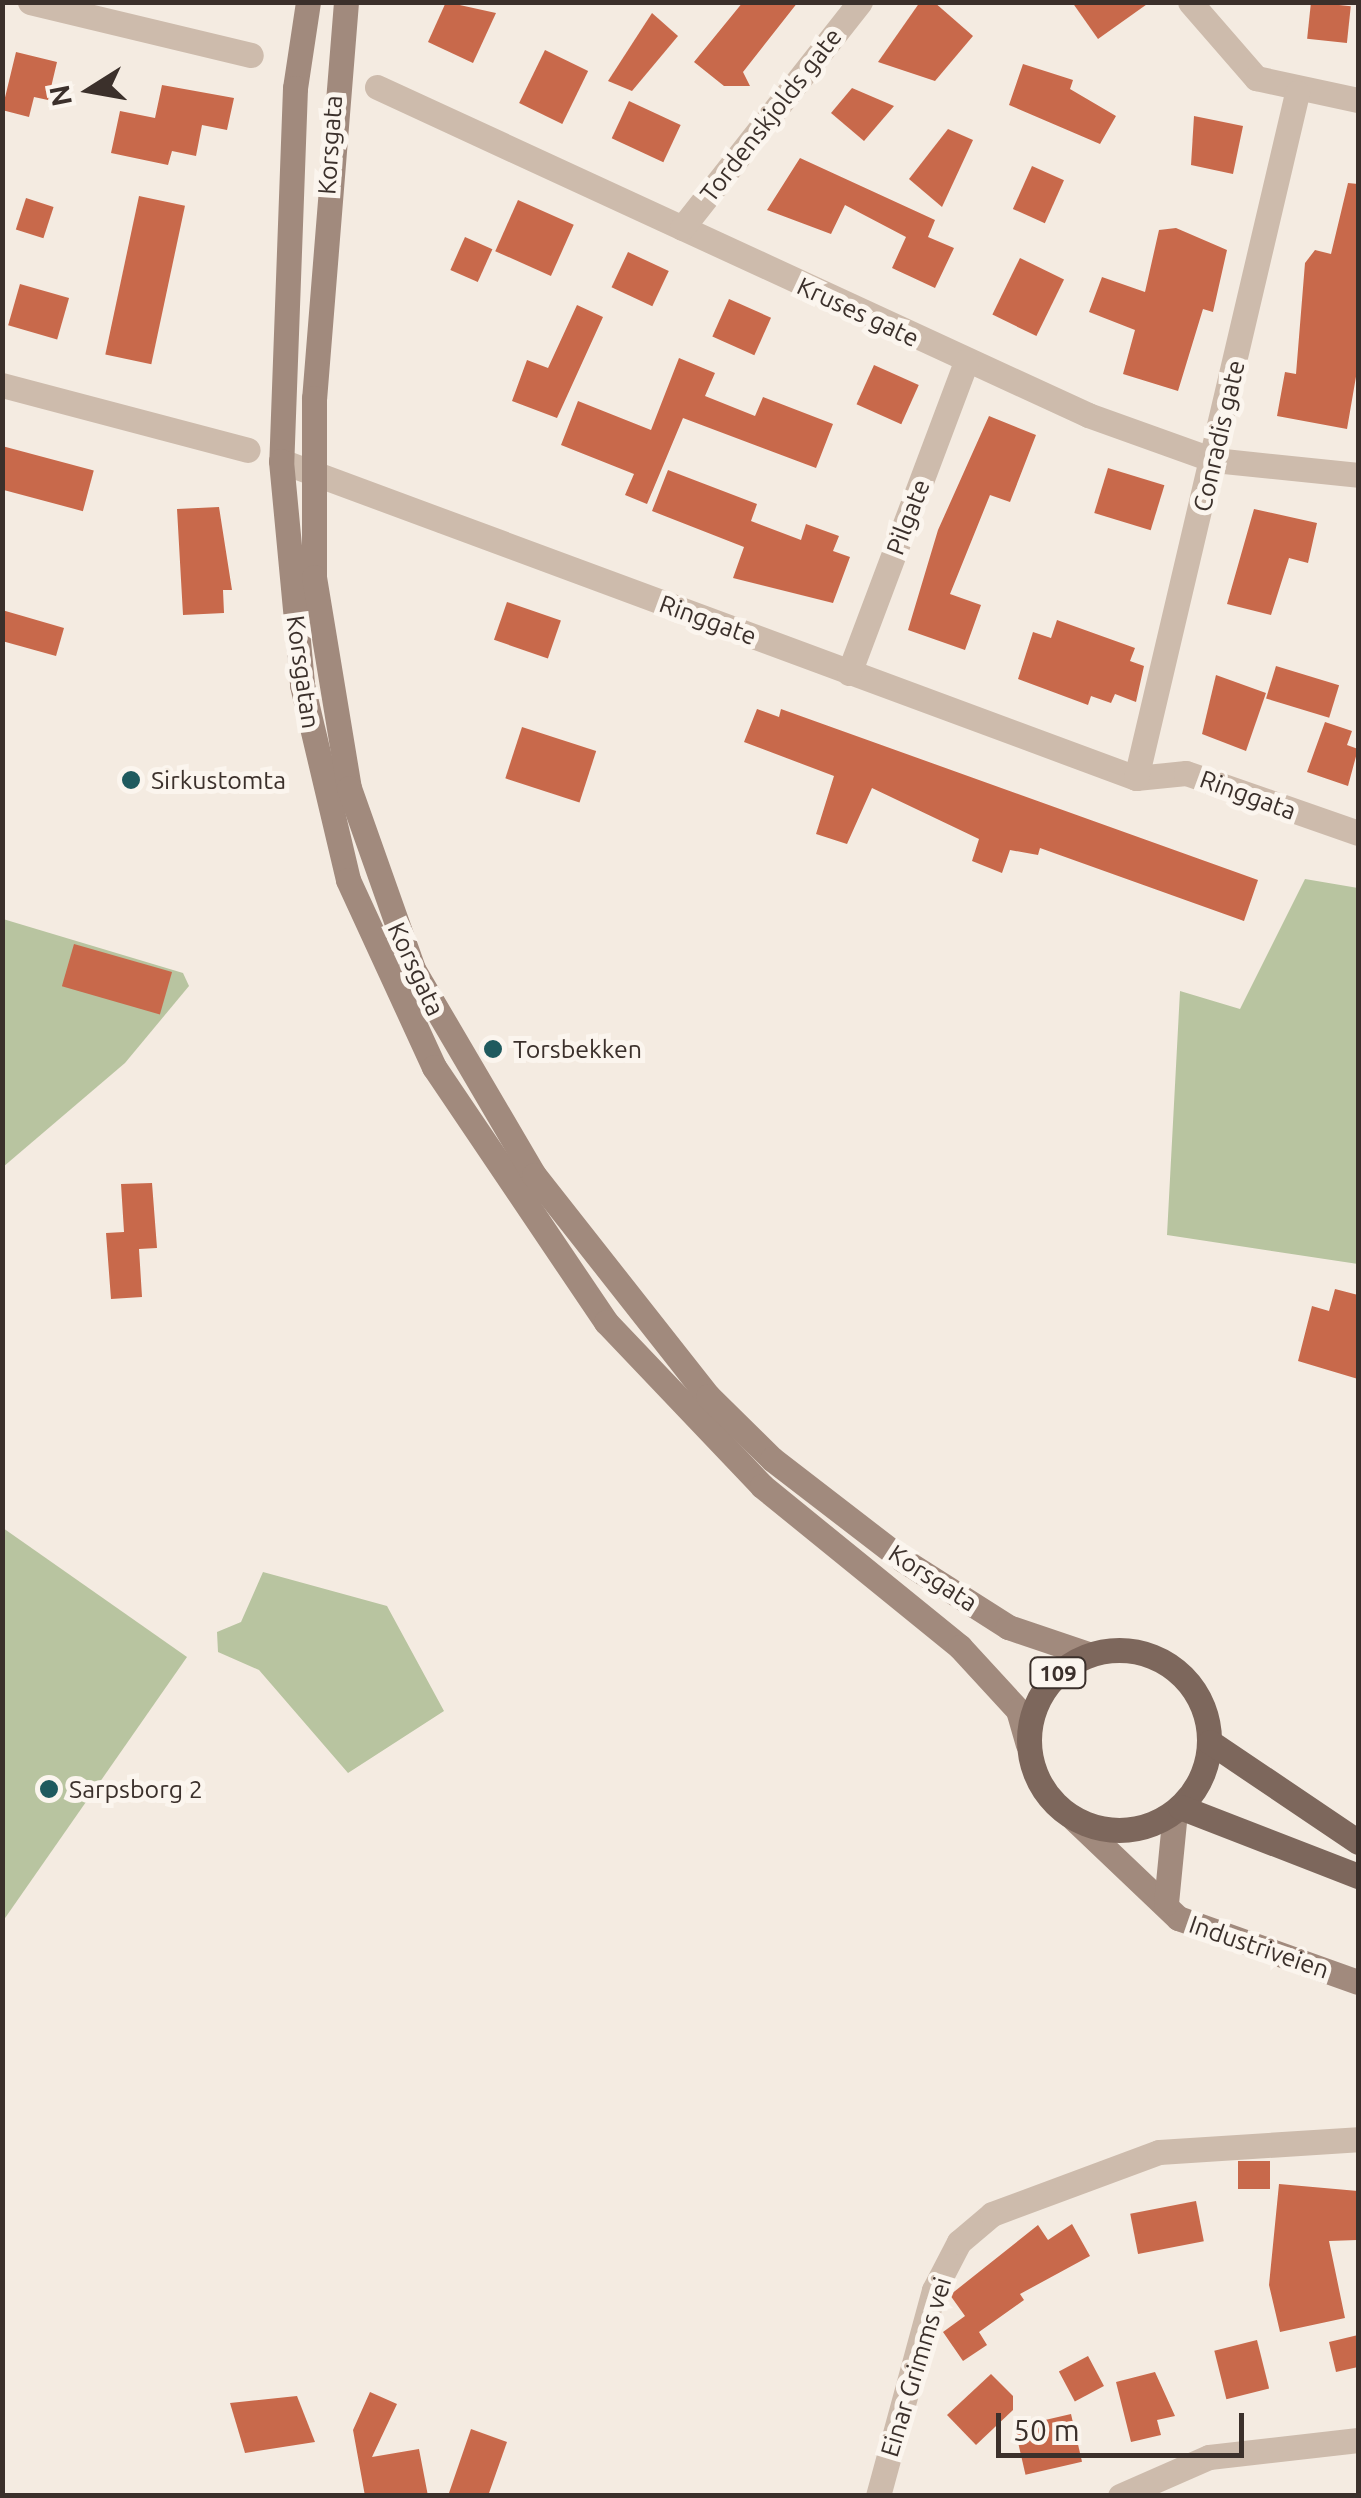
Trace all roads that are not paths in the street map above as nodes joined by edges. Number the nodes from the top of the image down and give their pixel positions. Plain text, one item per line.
1 (30, 2) edge
2 (308, 2) edge
3 (346, 2) edge
4 (860, 2) edge
5 (1190, 2) edge
6 (251, 55) dead end
7 (378, 87) dead end
8 (1297, 93) junction
9 (1358, 100) edge
10 (682, 228) junction
11 (966, 361) junction
12 (2, 385) edge
13 (248, 450) dead end
14 (1214, 460) junction
15 (281, 461) junction
16 (310, 472) junction
17 (1358, 475) edge
18 (850, 673) junction
19 (1136, 778) junction
20 (1358, 833) edge
21 (348, 880) joint
22 (1088, 1654) junction
23 (1210, 1742) junction
24 (1028, 1744) junction
25 (1178, 1809) junction
26 (1074, 1819) junction
27 (1358, 1842) edge
28 (1358, 1876) edge
29 (1166, 1904) junction
30 (1358, 1982) edge
31 (1358, 2139) edge
32 (1358, 2440) edge
33 (878, 2496) edge
34 (1120, 2496) edge

1 - 6 street
2 - 15 street, Korsgata
3 - 16 street, Korsgata
4 - 10 street, Tordenskjolds gate
5 - 8 street
7 - 10 street, Kruses gate
8 - 9 street
8 - 14 street, Conradis gate
10 - 11 street, Kruses gate
11 - 14 street, Kruses gate
11 - 18 street, Pilgate
12 - 13 street
14 - 17 street, Kruses gate
14 - 19 street, Conradis gate
15 - 16 street, Ringgate
15 - 21 street, Korsgatan
16 - 18 street, Ringgate
16 - 22 street, Korsgata
18 - 19 street, Ringgate
19 - 20 street, Ringgata
21 - 24 street, Korsgata
22 - 23 main road, 109
22 - 24 main road, 109
23 - 25 main road
23 - 27 main road
24 - 26 main road
25 - 26 main road
25 - 28 main road
25 - 29 street, Industriveien
26 - 29 street, Industriveien
29 - 30 street, Industriveien
31 - 33 street, Einar Grimms vei
32 - 34 street

